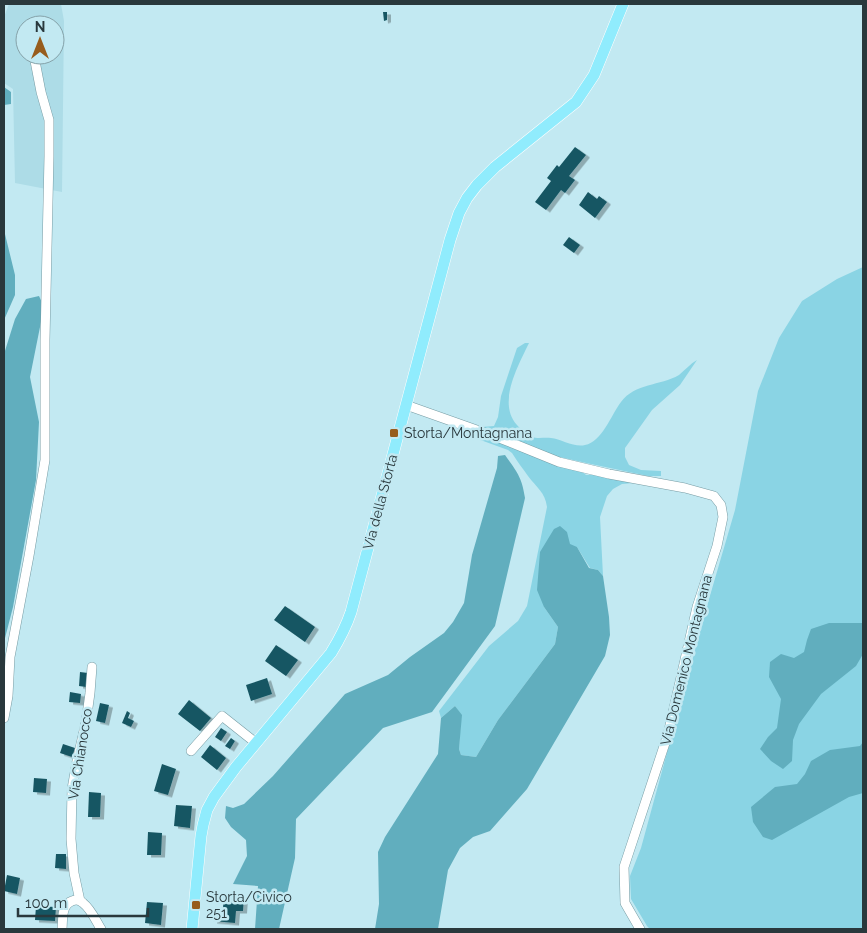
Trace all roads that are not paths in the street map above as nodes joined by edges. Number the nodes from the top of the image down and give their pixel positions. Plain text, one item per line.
1 (622, 4) edge
2 (36, 65) edge
3 (406, 405) junction
4 (92, 667) dead end
5 (4, 718) edge
6 (256, 743) junction
7 (191, 751) dead end
8 (80, 901) junction
9 (62, 929) edge
10 (101, 929) edge
11 (192, 929) edge
12 (640, 929) edge

1 - 3 main road, Via della Storta
2 - 5 street
3 - 6 main road, Via della Storta
3 - 12 street, Via Domenico Montagnana
4 - 8 street, Via Chianocco
6 - 7 street
6 - 11 main road, Via della Storta
8 - 9 street
8 - 10 street

